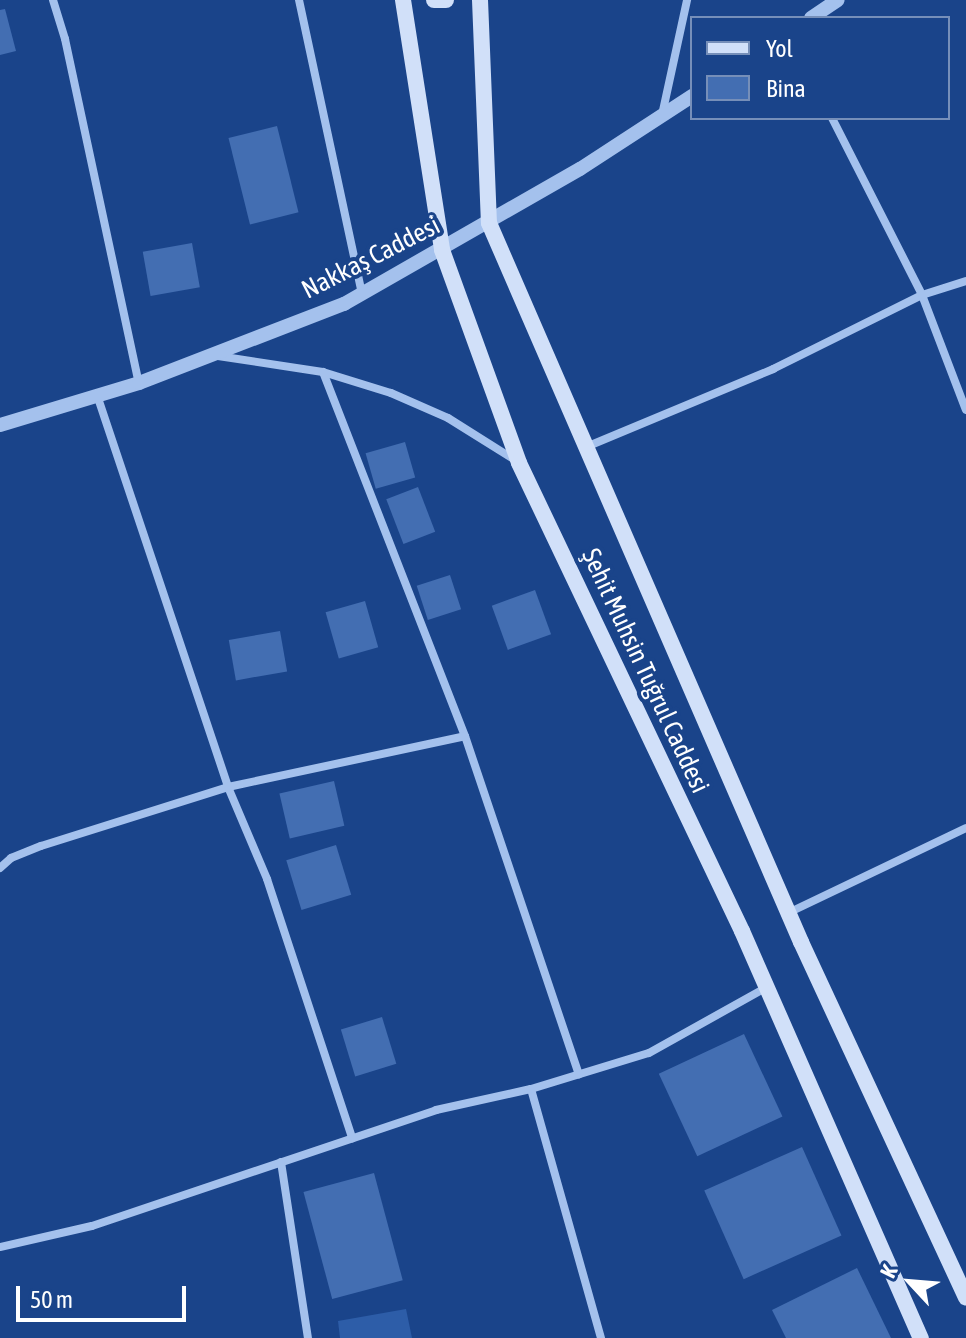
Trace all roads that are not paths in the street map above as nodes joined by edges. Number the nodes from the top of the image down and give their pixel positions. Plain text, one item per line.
1 (53, 0) edge
2 (299, 0) edge
3 (403, 0) edge
4 (434, 0) edge
5 (446, 0) edge
6 (480, 0) edge
7 (687, 0) edge
8 (838, 0) edge
9 (814, 16) edge
10 (690, 97) edge
11 (661, 116) junction
12 (833, 120) edge
13 (489, 223) junction
14 (442, 250) junction
15 (966, 281) edge
16 (362, 295) junction
17 (922, 295) junction
18 (210, 355) junction
19 (323, 372) junction
20 (139, 383) junction
21 (97, 395) junction
22 (966, 410) edge
23 (0, 425) edge
24 (586, 447) junction
25 (519, 463) junction
26 (465, 736) junction
27 (228, 787) junction
28 (966, 828) edge
29 (0, 868) edge
30 (788, 913) junction
31 (767, 987) junction
32 (579, 1074) junction
33 (531, 1089) junction
34 (352, 1138) junction
35 (281, 1162) junction
36 (0, 1247) edge
37 (966, 1298) edge
38 (308, 1338) edge
39 (601, 1338) edge
40 (921, 1338) edge

1 - 20 street
2 - 16 street
3 - 14 main road, Şehit Muhsin Tuğrul Caddesi
4 - 5 main road
6 - 13 main road, Şehit Muhsin Tuğrul Caddesi
7 - 11 street
8 - 9 street
10 - 11 street, Nakkaş Caddesi
11 - 13 street, Nakkaş Caddesi
12 - 17 street
13 - 14 street, Nakkaş Caddesi
13 - 24 main road, Şehit Muhsin Tuğrul Caddesi
14 - 16 street, Nakkaş Caddesi
14 - 25 main road, Şehit Muhsin Tuğrul Caddesi
15 - 17 street
16 - 18 street, Nakkaş Caddesi
17 - 22 street
17 - 24 street
18 - 19 street
18 - 20 street, Nakkaş Caddesi
19 - 25 street
19 - 26 street
20 - 21 street, Nakkaş Caddesi
21 - 23 street, Nakkaş Caddesi
21 - 27 street
24 - 30 main road, Şehit Muhsin Tuğrul Caddesi
25 - 31 main road, Şehit Muhsin Tuğrul Caddesi
26 - 27 street
26 - 32 street
27 - 29 street
27 - 34 street
28 - 30 street
30 - 37 main road, Şehit Muhsin Tuğrul Caddesi
31 - 32 street
31 - 40 main road, Şehit Muhsin Tuğrul Caddesi
32 - 33 street
33 - 34 street
33 - 39 street
34 - 35 street
35 - 36 street
35 - 38 street

